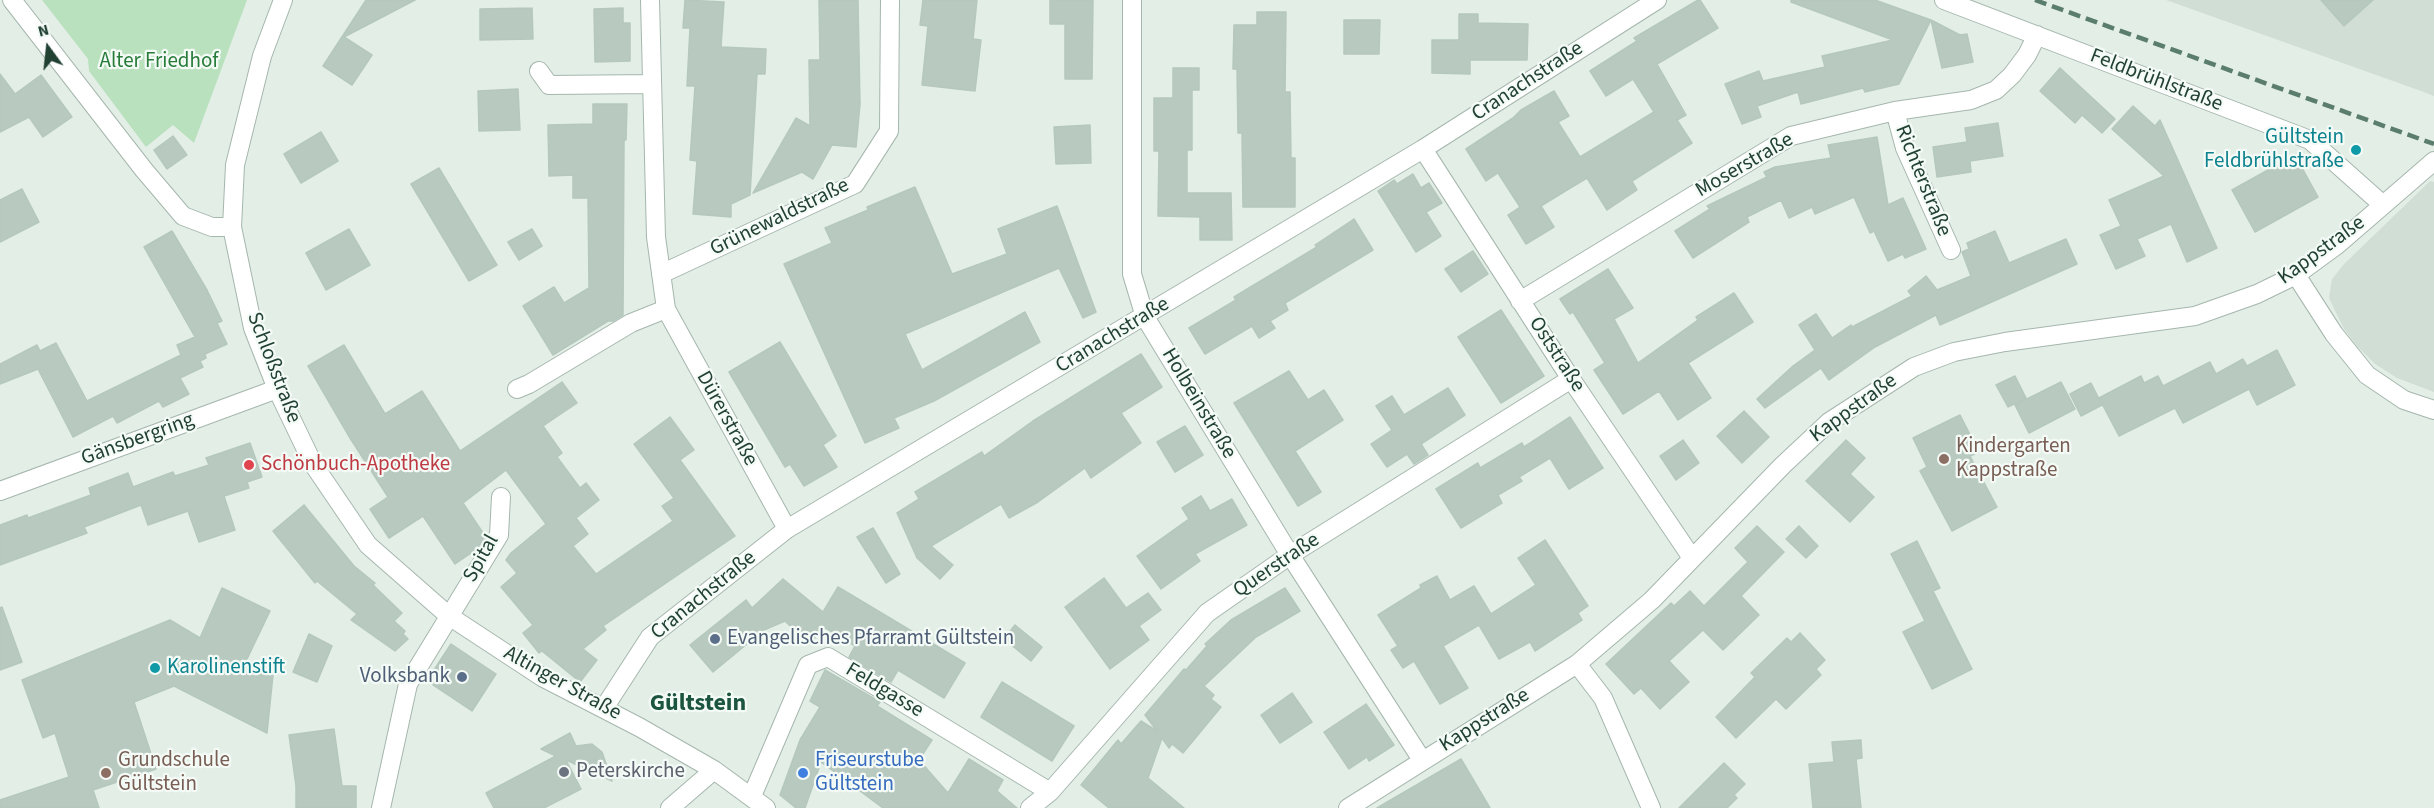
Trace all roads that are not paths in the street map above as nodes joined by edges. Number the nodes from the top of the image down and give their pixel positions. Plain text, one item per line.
1 (12, 0) edge
2 (283, 0) edge
3 (650, 0) edge
4 (890, 0) edge
5 (1132, 0) edge
6 (1657, 0) edge
7 (1944, 0) edge
8 (2037, 35) junction
9 (539, 71) dead end
10 (651, 84) junction
11 (1895, 111) junction
12 (1423, 149) junction
13 (2434, 161) edge
14 (2383, 205) junction
15 (232, 227) junction
16 (1950, 250) dead end
17 (661, 274) junction
18 (2296, 275) junction
19 (1520, 301) junction
20 (666, 309) junction
21 (1145, 317) junction
22 (1571, 379) junction
23 (277, 389) junction
24 (517, 389) dead end
25 (2434, 410) edge
26 (0, 491) edge
27 (501, 497) dead end
28 (787, 529) junction
29 (1290, 555) junction
30 (1692, 558) junction
31 (449, 616) junction
32 (1576, 664) junction
33 (603, 708) junction
34 (1422, 760) junction
35 (714, 770) junction
36 (1050, 792) junction
37 (759, 802) edge
38 (381, 808) edge
39 (670, 808) edge
40 (1030, 808) edge
41 (1348, 808) edge
42 (1650, 808) edge

1 - 15 street
2 - 15 street, Schloßstraße
3 - 10 street, Dürerstraße
4 - 17 street, Grünewaldstraße
5 - 21 street, Holbeinstraße
6 - 12 street, Cranachstraße
7 - 8 street, Feldbrühlstraße
8 - 11 street, Moserstraße
8 - 14 street, Feldbrühlstraße
9 - 10 street
10 - 17 street, Dürerstraße
11 - 16 street, Richterstraße
11 - 19 street, Moserstraße
12 - 19 street, Oststraße
12 - 21 street, Cranachstraße
13 - 14 street, Kappstraße
14 - 18 street, Kappstraße
15 - 23 street, Schloßstraße
17 - 20 street, Dürerstraße
18 - 25 street
18 - 30 street, Kappstraße
19 - 22 street, Oststraße
20 - 24 street
20 - 28 street, Dürerstraße
21 - 28 street, Cranachstraße
21 - 29 street, Holbeinstraße
22 - 29 street, Querstraße
22 - 30 street, Oststraße
23 - 26 street, Gänsbergring
23 - 31 street, Schloßstraße
27 - 31 street, Spital
28 - 33 street, Cranachstraße
29 - 34 street, Holbeinstraße
29 - 36 street, Querstraße
30 - 32 street, Kappstraße
31 - 33 street, Altinger Straße
31 - 38 street, Spital
32 - 34 street, Kappstraße
32 - 42 street
33 - 35 street, Altinger Straße
34 - 41 street, Kappstraße
35 - 37 street, Altinger Straße
35 - 39 street
36 - 37 street, Feldgasse
36 - 40 street, Querstraße

